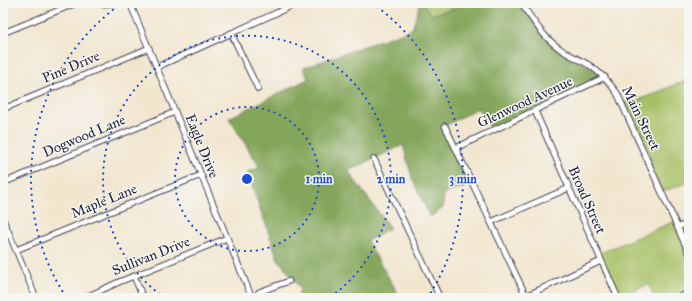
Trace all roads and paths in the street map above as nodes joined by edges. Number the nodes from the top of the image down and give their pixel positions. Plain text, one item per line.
1 (81, 3) edge
2 (92, 3) edge
3 (117, 3) edge
4 (131, 3) edge
5 (298, 3) edge
6 (521, 3) edge
7 (3, 33) edge
8 (231, 33) junction
9 (148, 48) junction
10 (156, 67) junction
11 (605, 77) junction
12 (258, 89) dead end
13 (3, 109) edge
14 (535, 111) junction
15 (175, 112) junction
16 (445, 126) dead end
17 (456, 148) junction
18 (374, 159) dead end
19 (201, 175) junction
20 (3, 183) edge
21 (569, 188) junction
22 (3, 219) edge
23 (491, 222) junction
24 (689, 223) edge
25 (678, 227) junction
26 (227, 238) junction
27 (16, 250) junction
28 (689, 252) edge
29 (601, 261) junction
30 (134, 276) junction
31 (289, 281) dead end
32 (689, 293) edge
33 (526, 297) edge
34 (36, 298) edge
35 (84, 298) edge
36 (143, 298) edge
37 (252, 298) edge
38 (255, 298) edge
39 (440, 298) edge
40 (618, 298) edge
41 (677, 298) edge

1 - 7 street
2 - 3 street
4 - 9 street, Eagle Drive
5 - 8 street
6 - 11 street, Main Street
8 - 10 street
8 - 12 street
9 - 10 street, Eagle Drive
9 - 13 street, Pine Drive
10 - 15 street, Eagle Drive
11 - 14 street, Glenwood Avenue
11 - 25 street, Main Street
14 - 17 street, Glenwood Avenue
14 - 21 street, Broad Street
15 - 19 street, Eagle Drive
15 - 20 street, Dogwood Lane
16 - 17 street
17 - 23 street
18 - 39 street
19 - 26 street, Eagle Drive
19 - 27 street, Maple Lane
21 - 23 street
21 - 29 street, Broad Street
22 - 27 street
23 - 33 street
24 - 25 street
25 - 28 street, Main Street
26 - 30 street, Sullivan Drive
26 - 37 street, Eagle Drive
27 - 34 street
29 - 33 street
29 - 40 street, Broad Street
30 - 35 street, Sullivan Drive
30 - 36 street
31 - 38 street
32 - 41 street

